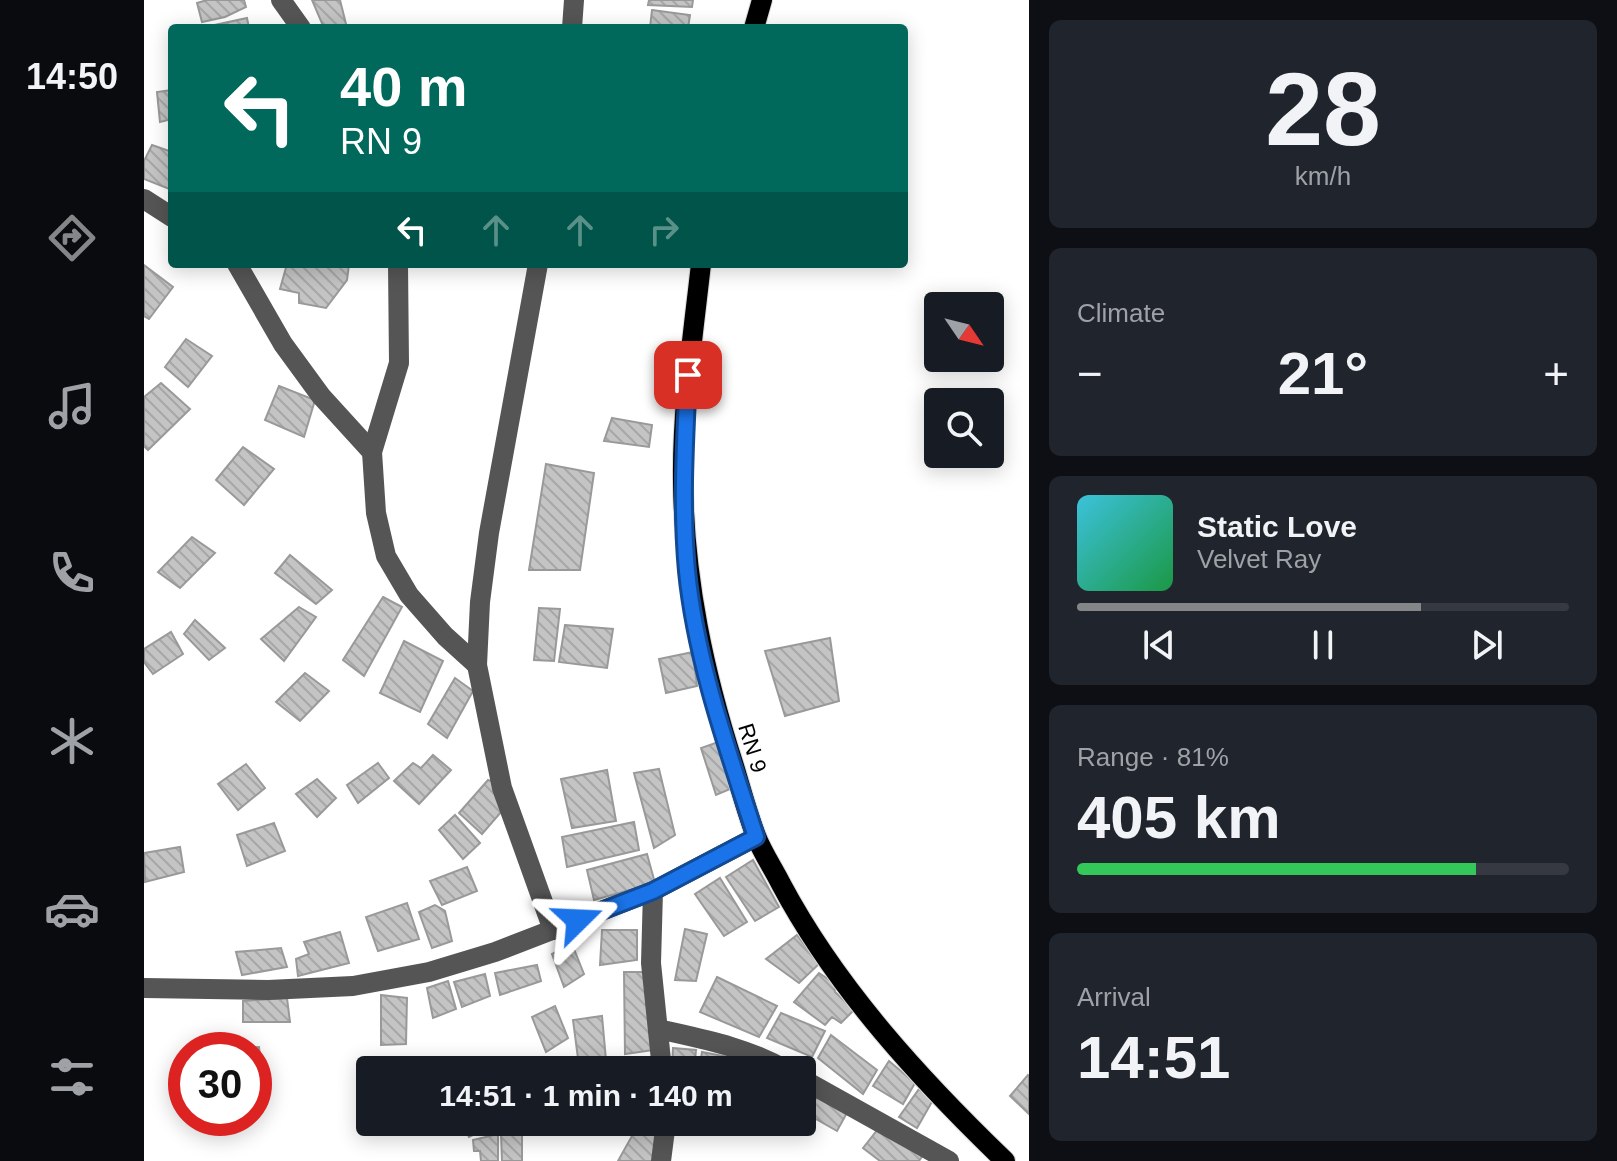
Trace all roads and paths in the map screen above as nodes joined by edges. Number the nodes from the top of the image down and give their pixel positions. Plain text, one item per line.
1 (281, 0) edge
2 (574, 0) edge
3 (762, 0) edge
4 (298, 24) edge
5 (572, 24) edge
6 (755, 24) edge
7 (144, 199) edge
8 (168, 214) edge
9 (239, 268) edge
10 (398, 268) edge
11 (537, 268) edge
12 (701, 268) edge
13 (372, 452) junction
14 (477, 665) junction
15 (756, 837) junction
16 (653, 891) junction
17 (553, 930) junction
18 (144, 988) edge
19 (658, 1029) junction
20 (661, 1056) edge
21 (758, 1056) edge
22 (816, 1087) edge
23 (664, 1136) edge
24 (661, 1161) edge
25 (949, 1161) edge
26 (1005, 1161) edge

1 - 4 street
2 - 5 street
3 - 6 main road
7 - 8 street
9 - 13 street
10 - 13 street
11 - 14 street
12 - 15 main road, RN 9 / RN 9
13 - 14 street
14 - 17 street
15 - 16 street
15 - 26 main road, RN 9 / RN 9
16 - 17 street
16 - 19 street
17 - 18 street
19 - 20 street
19 - 21 street
22 - 25 street
23 - 24 street

